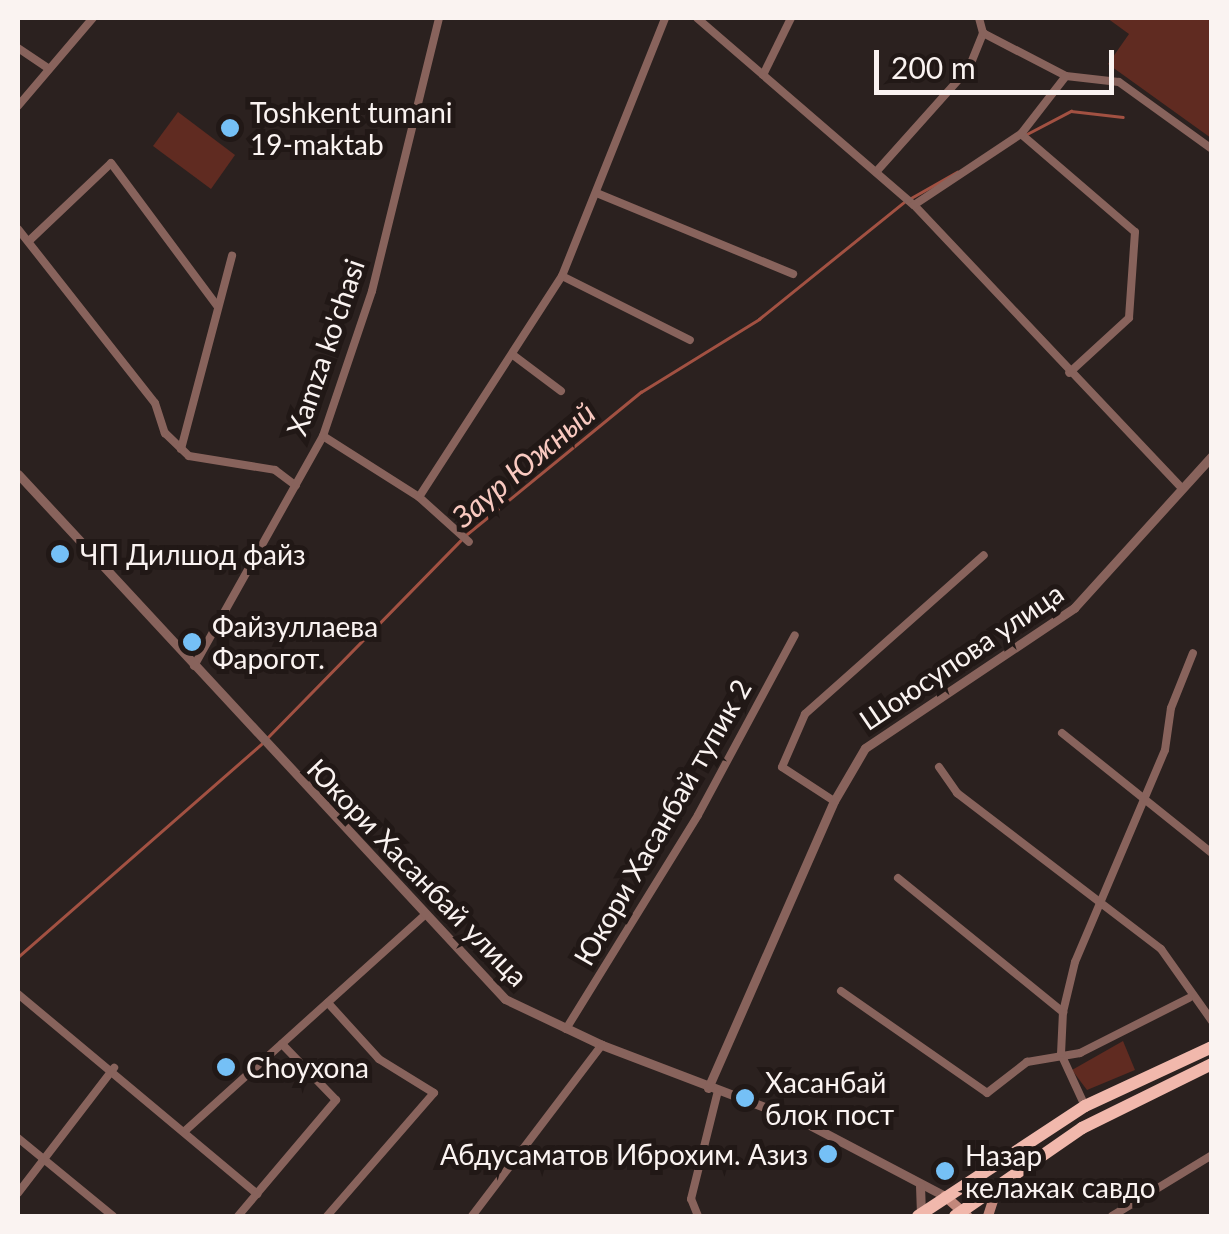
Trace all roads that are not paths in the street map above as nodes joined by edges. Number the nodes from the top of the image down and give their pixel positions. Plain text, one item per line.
1 (93, 18) edge
2 (439, 18) edge
3 (665, 18) edge
4 (698, 18) edge
5 (791, 18) edge
6 (979, 18) edge
7 (983, 33) junction
8 (18, 48) edge
9 (49, 69) junction
10 (763, 75) junction
11 (1066, 76) junction
12 (18, 106) edge
13 (1021, 134) junction
14 (1212, 149) edge
15 (876, 172) junction
16 (598, 194) junction
17 (914, 205) junction
18 (18, 229) edge
19 (31, 239) junction
20 (232, 256) dead end
21 (793, 274) dead end
22 (562, 276) junction
23 (218, 307) junction
24 (690, 340) dead end
25 (513, 355) junction
26 (1069, 373) junction
27 (561, 391) dead end
28 (322, 436) junction
29 (181, 449) junction
30 (1212, 456) edge
31 (18, 474) edge
32 (296, 486) junction
33 (1183, 489) junction
34 (418, 497) junction
35 (469, 542) dead end
36 (984, 555) dead end
37 (795, 636) dead end
38 (1194, 654) dead end
39 (194, 666) junction
40 (1062, 733) dead end
41 (939, 767) dead end
42 (1144, 798) junction
43 (834, 801) junction
44 (1212, 852) edge
45 (898, 878) dead end
46 (1100, 902) junction
47 (424, 916) junction
48 (841, 991) dead end
49 (18, 994) edge
50 (1189, 998) junction
51 (328, 1003) junction
52 (1063, 1012) junction
53 (1212, 1022) edge
54 (566, 1029) junction
55 (282, 1044) junction
56 (602, 1045) junction
57 (1212, 1047) edge
58 (1060, 1054) junction
59 (1212, 1064) edge
60 (114, 1068) junction
61 (713, 1090) junction
62 (1079, 1109) junction
63 (1082, 1128) junction
64 (186, 1130) junction
65 (18, 1138) edge
66 (1212, 1155) edge
67 (44, 1157) junction
68 (1004, 1180) junction
69 (920, 1185) junction
70 (18, 1193) edge
71 (257, 1194) junction
72 (945, 1196) junction
73 (920, 1215) edge
74 (112, 1216) edge
75 (238, 1216) edge
76 (328, 1216) edge
77 (472, 1216) edge
78 (698, 1216) edge
79 (960, 1216) edge
80 (988, 1216) edge
81 (1112, 1216) edge

1 - 9 street
2 - 28 street, Xamza ko'chasi
3 - 16 street
4 - 10 street
5 - 10 street
6 - 7 street
7 - 11 street
7 - 15 street
8 - 9 street
9 - 12 street
10 - 15 street
11 - 13 street
11 - 14 street
13 - 17 street
13 - 26 street
15 - 17 street
16 - 21 street
16 - 22 street
17 - 26 street
18 - 19 street
19 - 23 street
19 - 29 street
20 - 23 street
22 - 24 street
22 - 25 street
23 - 29 street
25 - 27 street
25 - 34 street
26 - 33 street
28 - 32 street, Xamza ko'chasi
28 - 34 street
29 - 32 street
30 - 33 street, Шоюсупова улица
31 - 39 street, Юкори Хасанбай улица
32 - 39 street, Xamza ko'chasi
33 - 43 street, Шоюсупова улица
34 - 35 street
36 - 43 street
37 - 54 street, Юкори Хасанбай тупик 2
38 - 42 street
39 - 47 street, Юкори Хасанбай улица
40 - 42 street
41 - 46 street
42 - 44 street
42 - 46 street
43 - 61 street, Шоюсупова улица
45 - 52 street
46 - 50 street
46 - 52 street
47 - 51 street
47 - 54 street, Юкори Хасанбай улица
48 - 58 street
49 - 60 street
50 - 53 street
50 - 58 street
51 - 55 street
51 - 76 street
52 - 58 street
54 - 56 street, Юкори Хасанбай улица
55 - 64 street
55 - 71 street
56 - 61 street, Юкори Хасанбай улица
56 - 77 street
57 - 62 highway
58 - 62 street
59 - 63 highway
60 - 64 street
60 - 67 street
61 - 69 street, Юкори Хасанбай улица
61 - 78 street
62 - 63 highway
62 - 72 highway
63 - 68 highway
64 - 71 street
65 - 67 street
66 - 81 street
67 - 70 street
67 - 74 street
68 - 79 highway
68 - 80 main road
69 - 72 street, Юкори Хасанбай улица
69 - 73 street
71 - 75 street
72 - 73 highway
72 - 79 main road

